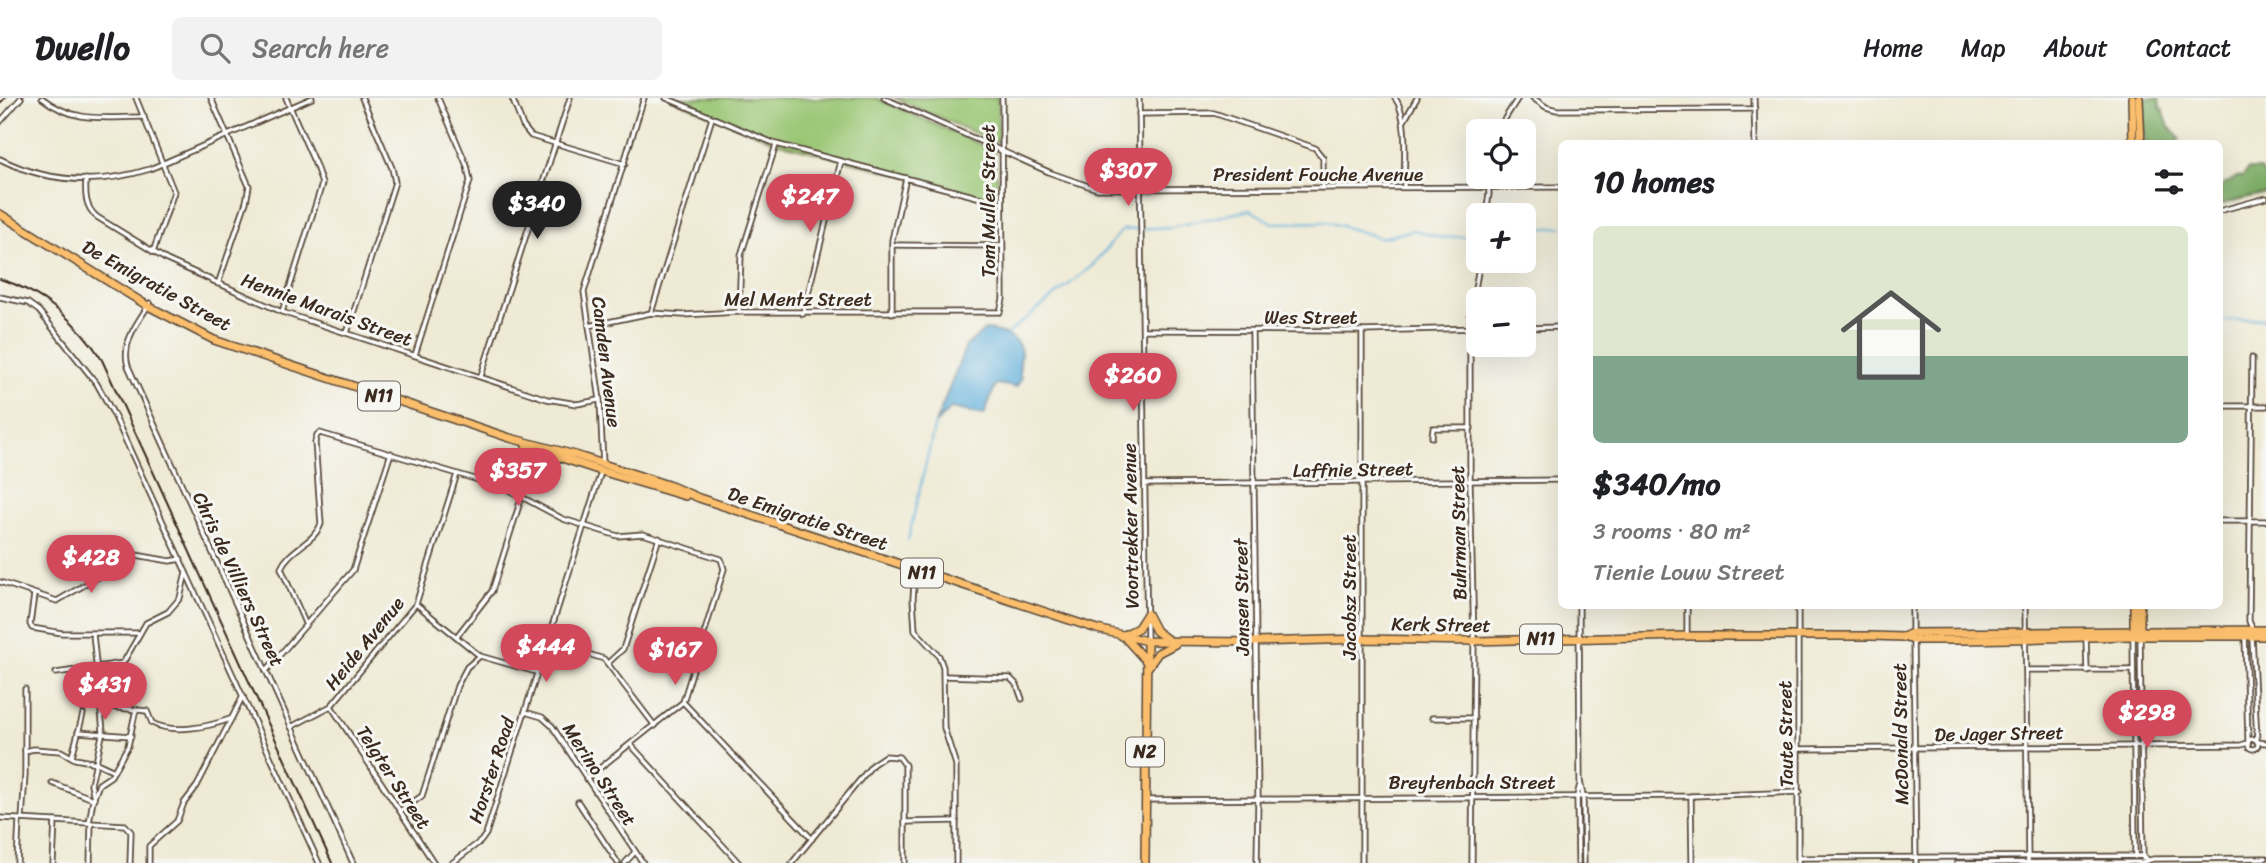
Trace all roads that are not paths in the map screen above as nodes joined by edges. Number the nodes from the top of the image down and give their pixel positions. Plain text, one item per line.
1 (21, 98) edge
2 (42, 98) edge
3 (136, 98) edge
4 (211, 98) edge
5 (286, 98) edge
6 (312, 98) edge
7 (362, 98) edge
8 (438, 98) edge
9 (512, 98) edge
10 (570, 98) edge
11 (644, 98) edge
12 (666, 98) edge
13 (884, 98) edge
14 (1002, 98) edge
15 (1139, 98) edge
16 (1395, 98) edge
17 (1417, 98) edge
18 (1518, 98) edge
19 (1533, 98) edge
20 (1754, 98) edge
21 (2132, 98) edge
22 (2139, 98) edge
23 (290, 109) junction
24 (1755, 109) junction
25 (1139, 114) junction
26 (144, 117) junction
27 (713, 117) junction
28 (1505, 119) edge
29 (0, 122) edge
30 (1403, 123) junction
31 (227, 134) junction
32 (1755, 140) edge
33 (2133, 140) edge
34 (2141, 140) edge
35 (556, 144) junction
36 (776, 144) junction
37 (1002, 151) junction
38 (0, 159) edge
39 (841, 161) junction
40 (163, 163) junction
41 (625, 164) junction
42 (906, 178) junction
43 (86, 179) junction
44 (1404, 187) junction
45 (1536, 187) edge
46 (1558, 187) edge
47 (1323, 188) junction
48 (1466, 188) edge
49 (1140, 189) junction
50 (2266, 198) edge
51 (1001, 203) junction
52 (2223, 210) edge
53 (0, 214) edge
54 (892, 245) junction
55 (1001, 246) junction
56 (153, 252) junction
57 (218, 284) junction
58 (0, 297) edge
59 (149, 304) junction
60 (1003, 304) joint
61 (282, 312) junction
62 (739, 312) junction
63 (651, 313) junction
64 (892, 313) junction
65 (803, 314) junction
66 (589, 326) junction
67 (1536, 327) edge
68 (1558, 327) edge
69 (1466, 328) edge
70 (1144, 330) junction
71 (1252, 331) junction
72 (1362, 331) junction
73 (347, 332) junction
74 (415, 355) junction
75 (1471, 357) edge
76 (2252, 358) dead end
77 (481, 376) junction
78 (600, 400) junction
79 (2251, 405) junction
80 (2266, 405) edge
81 (2223, 406) edge
82 (1471, 428) junction
83 (1432, 437) dead end
84 (391, 453) junction
85 (602, 468) junction
86 (457, 474) junction
87 (1558, 480) edge
88 (1470, 482) junction
89 (1145, 484) junction
90 (1363, 484) junction
91 (1254, 485) junction
92 (523, 496) junction
93 (2223, 521) edge
94 (2250, 521) junction
95 (2266, 521) edge
96 (585, 526) junction
97 (659, 538) junction
98 (181, 559) junction
99 (915, 570) junction
100 (187, 571) junction
101 (0, 583) edge
102 (34, 595) junction
103 (416, 604) junction
104 (1579, 609) edge
105 (1687, 609) edge
106 (1798, 609) edge
107 (1912, 609) edge
108 (2025, 609) edge
109 (2134, 609) edge
110 (2140, 609) edge
111 (1147, 614) junction
112 (305, 624) junction
113 (2266, 630) edge
114 (138, 633) junction
115 (2137, 633) junction
116 (93, 634) junction
117 (2249, 634) junction
118 (2025, 635) junction
119 (457, 636) junction
120 (1123, 636) junction
121 (1687, 636) junction
122 (1798, 636) junction
123 (2266, 636) edge
124 (1913, 637) junction
125 (2086, 637) junction
126 (1580, 638) junction
127 (1363, 639) junction
128 (547, 641) junction
129 (1147, 641) junction
130 (1474, 641) junction
131 (1175, 642) junction
132 (1255, 642) junction
133 (480, 656) junction
134 (608, 663) junction
135 (1146, 666) junction
136 (95, 667) junction
137 (2026, 670) junction
138 (2133, 670) junction
139 (266, 671) junction
140 (2087, 671) junction
141 (537, 672) junction
142 (57, 673) dead end
143 (944, 676) junction
144 (24, 689) dead end
145 (243, 696) junction
146 (1022, 699) dead end
147 (683, 702) junction
148 (100, 706) junction
149 (331, 706) junction
150 (136, 709) junction
151 (525, 712) junction
152 (83, 714) dead end
153 (1432, 718) dead end
154 (1474, 718) junction
155 (230, 719) junction
156 (655, 726) junction
157 (291, 727) junction
158 (78, 732) junction
159 (103, 734) junction
160 (131, 736) junction
161 (2248, 744) junction
162 (2257, 744) junction
163 (631, 745) junction
164 (2266, 745) edge
165 (2026, 746) junction
166 (2135, 746) junction
167 (2141, 746) junction
168 (1915, 748) junction
169 (1799, 749) junction
170 (25, 751) junction
171 (72, 757) junction
172 (97, 763) junction
173 (114, 771) junction
174 (586, 779) junction
175 (1580, 782) junction
176 (52, 783) dead end
177 (1800, 792) junction
178 (1473, 796) junction
179 (1577, 796) junction
180 (1583, 796) junction
181 (1691, 796) junction
182 (1362, 797) junction
183 (1258, 798) junction
184 (94, 799) junction
185 (1144, 800) junction
186 (578, 802) dead end
187 (400, 811) junction
188 (0, 818) edge
189 (20, 819) junction
190 (55, 821) junction
191 (956, 821) junction
192 (905, 822) junction
193 (90, 823) junction
194 (812, 839) junction
195 (635, 852) junction
196 (2266, 858) edge
197 (2135, 860) edge
198 (2144, 860) edge
199 (2251, 860) edge
200 (1799, 861) edge
201 (1916, 861) edge
202 (2027, 861) edge
203 (17, 863) edge
204 (53, 863) edge
205 (90, 863) edge
206 (130, 863) edge
207 (149, 863) edge
208 (319, 863) edge
209 (352, 863) edge
210 (434, 863) edge
211 (452, 863) edge
212 (618, 863) edge
213 (625, 863) edge
214 (643, 863) edge
215 (739, 863) edge
216 (792, 863) edge
217 (905, 863) edge
218 (956, 863) edge
219 (1145, 863) edge
220 (1257, 863) edge
221 (1362, 863) edge
222 (1472, 863) edge
223 (1578, 863) edge
224 (1584, 863) edge
225 (1692, 863) edge
226 (1957, 863) edge

1 - 29 street
2 - 26 street
3 - 26 street
4 - 31 street
5 - 23 street
6 - 23 street
7 - 73 street
8 - 74 street
9 - 35 street
10 - 35 street
11 - 41 street, Camden Avenue
12 - 27 street
13 - 37 street, President Fouche Avenue
14 - 37 street, Tom Muller Street
15 - 25 street, Voortrekker Avenue
16 - 30 street
17 - 30 street
18 - 28 street
19 - 24 street
20 - 24 street
21 - 33 highway
22 - 34 highway
23 - 31 street
23 - 61 street
24 - 32 street
25 - 47 street
25 - 49 street, Voortrekker Avenue
26 - 40 street
27 - 36 street
27 - 63 street
30 - 44 street
31 - 40 street
31 - 57 street
35 - 41 street
35 - 77 street
36 - 39 street
36 - 62 street
37 - 49 street, President Fouche Avenue
37 - 51 street, Tom Muller Street
38 - 43 street
39 - 42 street
39 - 65 street
40 - 43 street
40 - 56 street
41 - 66 street, Camden Avenue
42 - 51 street
42 - 54 street
43 - 56 street, Hennie Marais Street
44 - 47 street, President Fouche Avenue
44 - 48 street, President Fouche Avenue
45 - 46 street, President Fouche Avenue
47 - 49 street, President Fouche Avenue
49 - 70 street, Voortrekker Avenue
50 - 52 street
51 - 55 street, Tom Muller Street
53 - 59 highway, De Emigratie Street / N11
54 - 55 street
54 - 64 street
55 - 60 street, Tom Muller Street
56 - 57 street, Hennie Marais Street
57 - 61 street, Hennie Marais Street
58 - 98 street
59 - 85 highway, De Emigratie Street / N11
59 - 139 street, Chris de Villiers Street
60 - 64 street, Mel Mentz Street
61 - 73 street, Hennie Marais Street
62 - 63 street, Mel Mentz Street
62 - 65 street, Mel Mentz Street
63 - 66 street, Mel Mentz Street
64 - 65 street, Mel Mentz Street
66 - 78 street, Camden Avenue
67 - 68 street
69 - 72 street, Wes Street
70 - 71 street, Wes Street
70 - 89 street, Voortrekker Avenue
71 - 72 street, Wes Street
71 - 91 street, Jansen Street
72 - 90 street, Jacobsz Street
73 - 74 street, Hennie Marais Street
74 - 77 street, Hennie Marais Street
75 - 82 street, Buhrman Street
76 - 79 street
77 - 78 street, Hennie Marais Street
78 - 85 street, Camden Avenue
79 - 80 street
79 - 81 street
79 - 94 street
82 - 83 street
82 - 88 street, Buhrman Street
84 - 86 street
84 - 112 street
84 - 112 street
85 - 96 street, Horster Road
85 - 99 highway, De Emigratie Street / N11
86 - 92 street
86 - 103 street, Heide Avenue
87 - 88 street, Laffnie Street
88 - 90 street, Laffnie Street
88 - 130 street, Buhrman Street
89 - 91 street, Laffnie Street
89 - 111 street, Voortrekker Avenue
90 - 91 street, Laffnie Street
90 - 127 street, Jacobsz Street
91 - 132 street, Jansen Street
92 - 96 street
92 - 119 street
93 - 94 street
94 - 95 street
94 - 117 street
96 - 97 street
96 - 128 street, Horster Road
97 - 134 street
97 - 147 street
98 - 100 street
98 - 102 street
99 - 120 highway, De Emigratie Street / N11
99 - 143 street
100 - 114 street
100 - 145 street
101 - 102 street
102 - 116 street
103 - 119 street
103 - 149 street, Heide Avenue
104 - 126 street
105 - 121 street
106 - 122 street, Taute Street
107 - 124 street, McDonald Street
108 - 118 street
109 - 115 highway
110 - 115 highway
111 - 120 highway
111 - 129 street, Voortrekker Avenue
111 - 131 highway
112 - 139 street
113 - 117 highway, Kerk Street / N11
114 - 116 street
114 - 136 street
115 - 117 highway, Kerk Street / N11
115 - 118 highway, Kerk Street / N11
115 - 125 highway, Kerk Street / N11
115 - 138 street
115 - 167 street
116 - 136 street
117 - 123 highway, Kerk Street / N11
117 - 161 street
117 - 162 street
118 - 124 highway, Kerk Street / N11
118 - 125 highway, Kerk Street / N11
118 - 137 street
119 - 133 street
120 - 129 highway, De Emigratie Street / N11
120 - 135 highway
121 - 122 highway, Kerk Street / N11
121 - 126 highway, Kerk Street / N11
122 - 124 highway, Kerk Street / N11
122 - 169 street, Taute Street
124 - 168 street, McDonald Street
125 - 140 street
126 - 130 highway, Kerk Street / N11
126 - 175 street
127 - 130 highway, Kerk Street / N11
127 - 132 highway, Kerk Street / N11
127 - 182 street, Jacobsz Street
128 - 134 street
128 - 141 street, Horster Road
129 - 131 highway, Kerk Street / N11
129 - 135 highway, Voortrekker Avenue / N2
130 - 154 street, Buhrman Street
131 - 132 highway, Kerk Street / N11
131 - 135 highway
132 - 183 street, Jansen Street
133 - 141 street
133 - 187 street
134 - 156 street
135 - 185 highway, Voortrekker Avenue / N2
136 - 142 street
136 - 148 street
137 - 140 street
137 - 165 street
138 - 140 street
138 - 166 street
139 - 157 street, Chris de Villiers Street
141 - 151 street, Horster Road
143 - 146 street
143 - 191 street
144 - 170 street
145 - 155 street
145 - 208 street
147 - 156 street
147 - 194 street
148 - 150 street
148 - 159 street
149 - 157 street, Heide Avenue
149 - 187 street, Telgter Street
150 - 155 street
150 - 160 street
151 - 174 street, Merino Street
151 - 211 street, Horster Road
152 - 158 street
153 - 154 street
154 - 178 street, Buhrman Street
155 - 207 street
156 - 163 street
157 - 209 street, Chris de Villiers Street
158 - 159 street
158 - 171 street
159 - 160 street
159 - 172 street
160 - 173 street
161 - 162 street
161 - 162 street
161 - 167 street, De Jager Street
162 - 164 street
163 - 174 street
163 - 215 street
165 - 166 street, De Jager Street
165 - 168 street, De Jager Street
165 - 202 street
166 - 167 street, De Jager Street
166 - 197 street
167 - 198 street
168 - 169 street, De Jager Street
168 - 201 street, McDonald Street
169 - 177 street, Taute Street
170 - 171 street
170 - 189 street
171 - 172 street
172 - 173 street
172 - 184 street
173 - 184 street
174 - 195 street, Merino Street
175 - 179 street
175 - 180 street
176 - 184 street
177 - 181 street, Breytenbach Street
177 - 200 street, Taute Street
178 - 179 street, Breytenbach Street
178 - 182 street, Breytenbach Street
178 - 222 street, Buhrman Street
179 - 180 street, Breytenbach Street
179 - 223 street
180 - 181 street, Breytenbach Street
180 - 224 street
181 - 225 street
182 - 183 street, Breytenbach Street
182 - 221 street, Jacobsz Street
183 - 185 street, Breytenbach Street
183 - 220 street, Jansen Street
184 - 193 street
185 - 219 highway, Voortrekker Avenue / N2
186 - 212 street
187 - 210 street, Telgter Street
188 - 189 street
189 - 190 street
189 - 203 street
190 - 193 street
190 - 204 street
191 - 192 street
191 - 218 street
192 - 194 street
192 - 217 street
193 - 205 street
193 - 206 street
194 - 216 street
195 - 213 street
195 - 214 street, Merino Street
196 - 199 street
197 - 198 street
197 - 202 street
198 - 199 street
200 - 201 street
201 - 202 street
202 - 226 street

